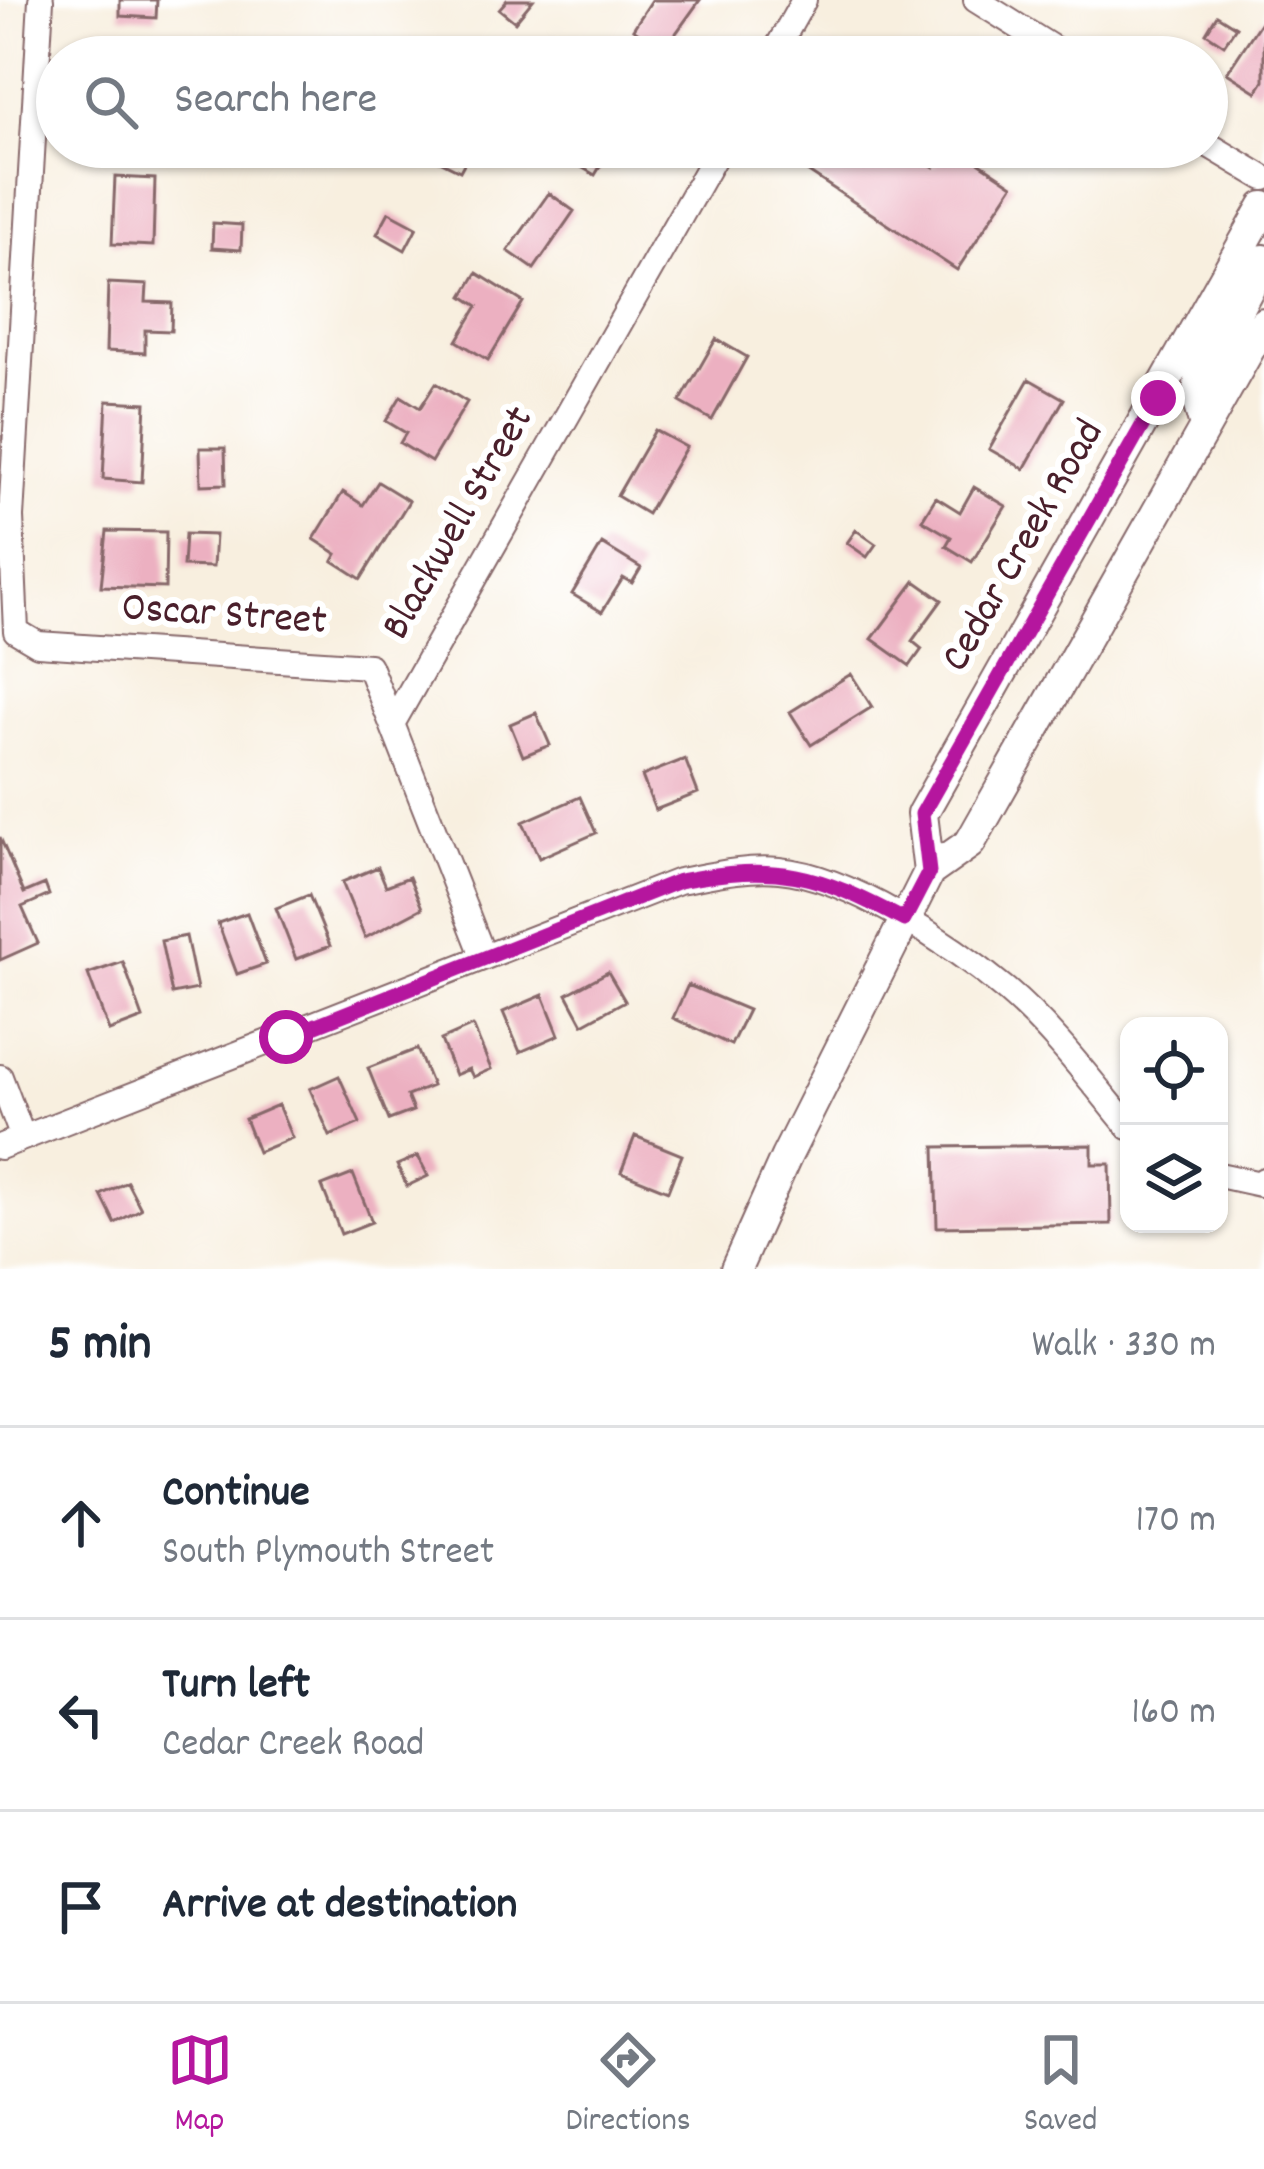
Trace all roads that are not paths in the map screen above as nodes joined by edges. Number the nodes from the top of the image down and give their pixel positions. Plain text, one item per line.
1 (40, 0) edge
2 (804, 0) edge
3 (976, 0) edge
4 (38, 36) edge
5 (784, 36) edge
6 (1033, 36) edge
7 (36, 71) edge
8 (1228, 157) edge
9 (708, 168) edge
10 (1264, 178) edge
11 (1264, 207) edge
12 (1264, 260) edge
13 (1264, 323) edge
14 (1205, 426) junction
15 (392, 724) junction
16 (929, 872) junction
17 (904, 920) junction
18 (483, 955) junction
19 (0, 1077) edge
20 (1127, 1125) edge
21 (11, 1143) edge
22 (1228, 1178) edge
23 (1263, 1188) edge
24 (736, 1269) edge

1 - 4 street, Oscar Street
2 - 5 street
3 - 6 street
7 - 15 street, Oscar Street
8 - 10 street
9 - 15 street, Blackwell Street
11 - 16 main road, Cedar Creek Road
12 - 14 main road
13 - 14 main road
14 - 16 main road
15 - 18 street
16 - 17 main road
17 - 18 street
17 - 20 street
17 - 24 main road
18 - 21 street
19 - 21 street
22 - 23 street

